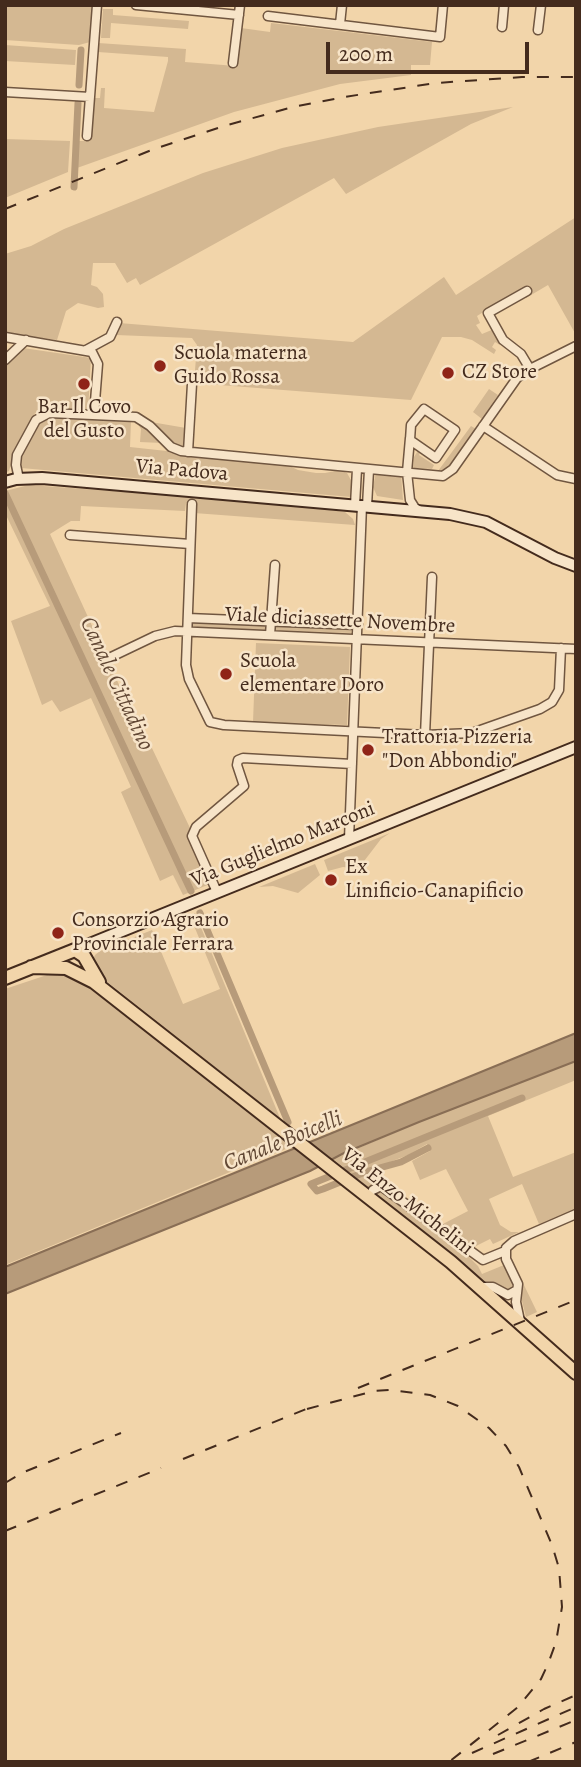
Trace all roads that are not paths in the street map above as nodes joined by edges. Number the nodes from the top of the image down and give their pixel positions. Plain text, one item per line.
1 (97, 5) edge
2 (136, 5) edge
3 (342, 5) edge
4 (443, 5) edge
5 (504, 5) edge
6 (541, 5) edge
7 (239, 10) edge
8 (268, 16) dead end
9 (340, 24) junction
10 (502, 27) dead end
11 (538, 30) dead end
12 (233, 63) dead end
13 (5, 92) edge
14 (90, 97) junction
15 (87, 136) dead end
16 (527, 291) dead end
17 (117, 322) dead end
18 (5, 337) edge
19 (26, 340) junction
20 (576, 346) edge
21 (89, 351) junction
22 (5, 360) edge
23 (530, 369) junction
24 (192, 384) dead end
25 (94, 414) junction
26 (483, 426) junction
27 (410, 438) junction
28 (185, 451) junction
29 (356, 469) junction
30 (369, 470) junction
31 (407, 472) junction
32 (19, 479) junction
33 (576, 479) edge
34 (5, 482) edge
35 (192, 504) dead end
36 (362, 505) junction
37 (420, 511) junction
38 (70, 536) dead end
39 (190, 544) junction
40 (275, 565) dead end
41 (576, 566) edge
42 (432, 577) dead end
43 (188, 618) junction
44 (271, 621) junction
45 (358, 625) junction
46 (187, 631) junction
47 (271, 635) junction
48 (357, 639) junction
49 (430, 642) junction
50 (561, 648) junction
51 (576, 649) edge
52 (109, 658) dead end
53 (354, 731) junction
54 (425, 735) junction
55 (576, 747) edge
56 (352, 764) junction
57 (349, 839) junction
58 (217, 892) junction
59 (104, 938) junction
60 (75, 950) junction
61 (87, 961) junction
62 (32, 967) junction
63 (84, 976) junction
64 (5, 978) edge
65 (108, 992) junction
66 (373, 1190) dead end
67 (576, 1214) edge
68 (505, 1251) junction
69 (481, 1287) junction
70 (517, 1290) junction
71 (520, 1321) junction
72 (576, 1373) edge

1 - 14 street
2 - 7 street
3 - 9 street
4 - 9 street
5 - 10 street
6 - 11 street
7 - 12 street
8 - 9 street
13 - 14 street
14 - 15 street
16 - 23 street
17 - 21 street
18 - 19 street
19 - 21 street
19 - 22 street
20 - 23 street
21 - 25 street
23 - 26 street
24 - 28 street
25 - 28 street
25 - 32 street
26 - 31 street, Via Padova
26 - 33 street
27 - 27 street
27 - 31 street
28 - 29 street, Via Padova
29 - 30 street, Via Padova
29 - 36 street
30 - 31 street, Via Padova
30 - 36 street
31 - 37 street
32 - 34 main road, Via Padova
32 - 36 main road, Via Padova
35 - 39 street
36 - 37 main road, Via Padova
36 - 45 street
37 - 41 main road, Via Padova
38 - 39 street
39 - 43 street
40 - 44 street
42 - 49 street
43 - 44 street, Viale diciassette Novembre
43 - 46 street
44 - 45 street, Viale diciassette Novembre
44 - 47 street
45 - 48 street
46 - 47 street, Viale diciassette Novembre
46 - 52 street, Viale diciassette Novembre
46 - 53 street
47 - 48 street, Viale diciassette Novembre
48 - 49 street, Viale diciassette Novembre
48 - 53 street
49 - 50 street, Viale diciassette Novembre
49 - 54 street
50 - 51 street, Viale diciassette Novembre
50 - 54 street
53 - 54 street
53 - 56 street
55 - 57 main road, Via Guglielmo Marconi
56 - 57 street
56 - 58 street
57 - 58 main road, Via Guglielmo Marconi
58 - 59 main road, Via Guglielmo Marconi
59 - 60 main road, Via Guglielmo Marconi
59 - 61 main road
60 - 61 main road, Via Enzo Michelini
60 - 62 main road, Via Guglielmo Marconi
60 - 63 main road
61 - 65 main road, Via Enzo Michelini
62 - 63 main road, Via Enzo Michelini
62 - 64 main road, Via Guglielmo Marconi
63 - 65 main road, Via Enzo Michelini
65 - 69 main road, Via Enzo Michelini
66 - 68 street
67 - 68 street
68 - 70 street
69 - 70 street
69 - 71 main road, Via Enzo Michelini
70 - 71 street
71 - 72 main road, Via Enzo Michelini

